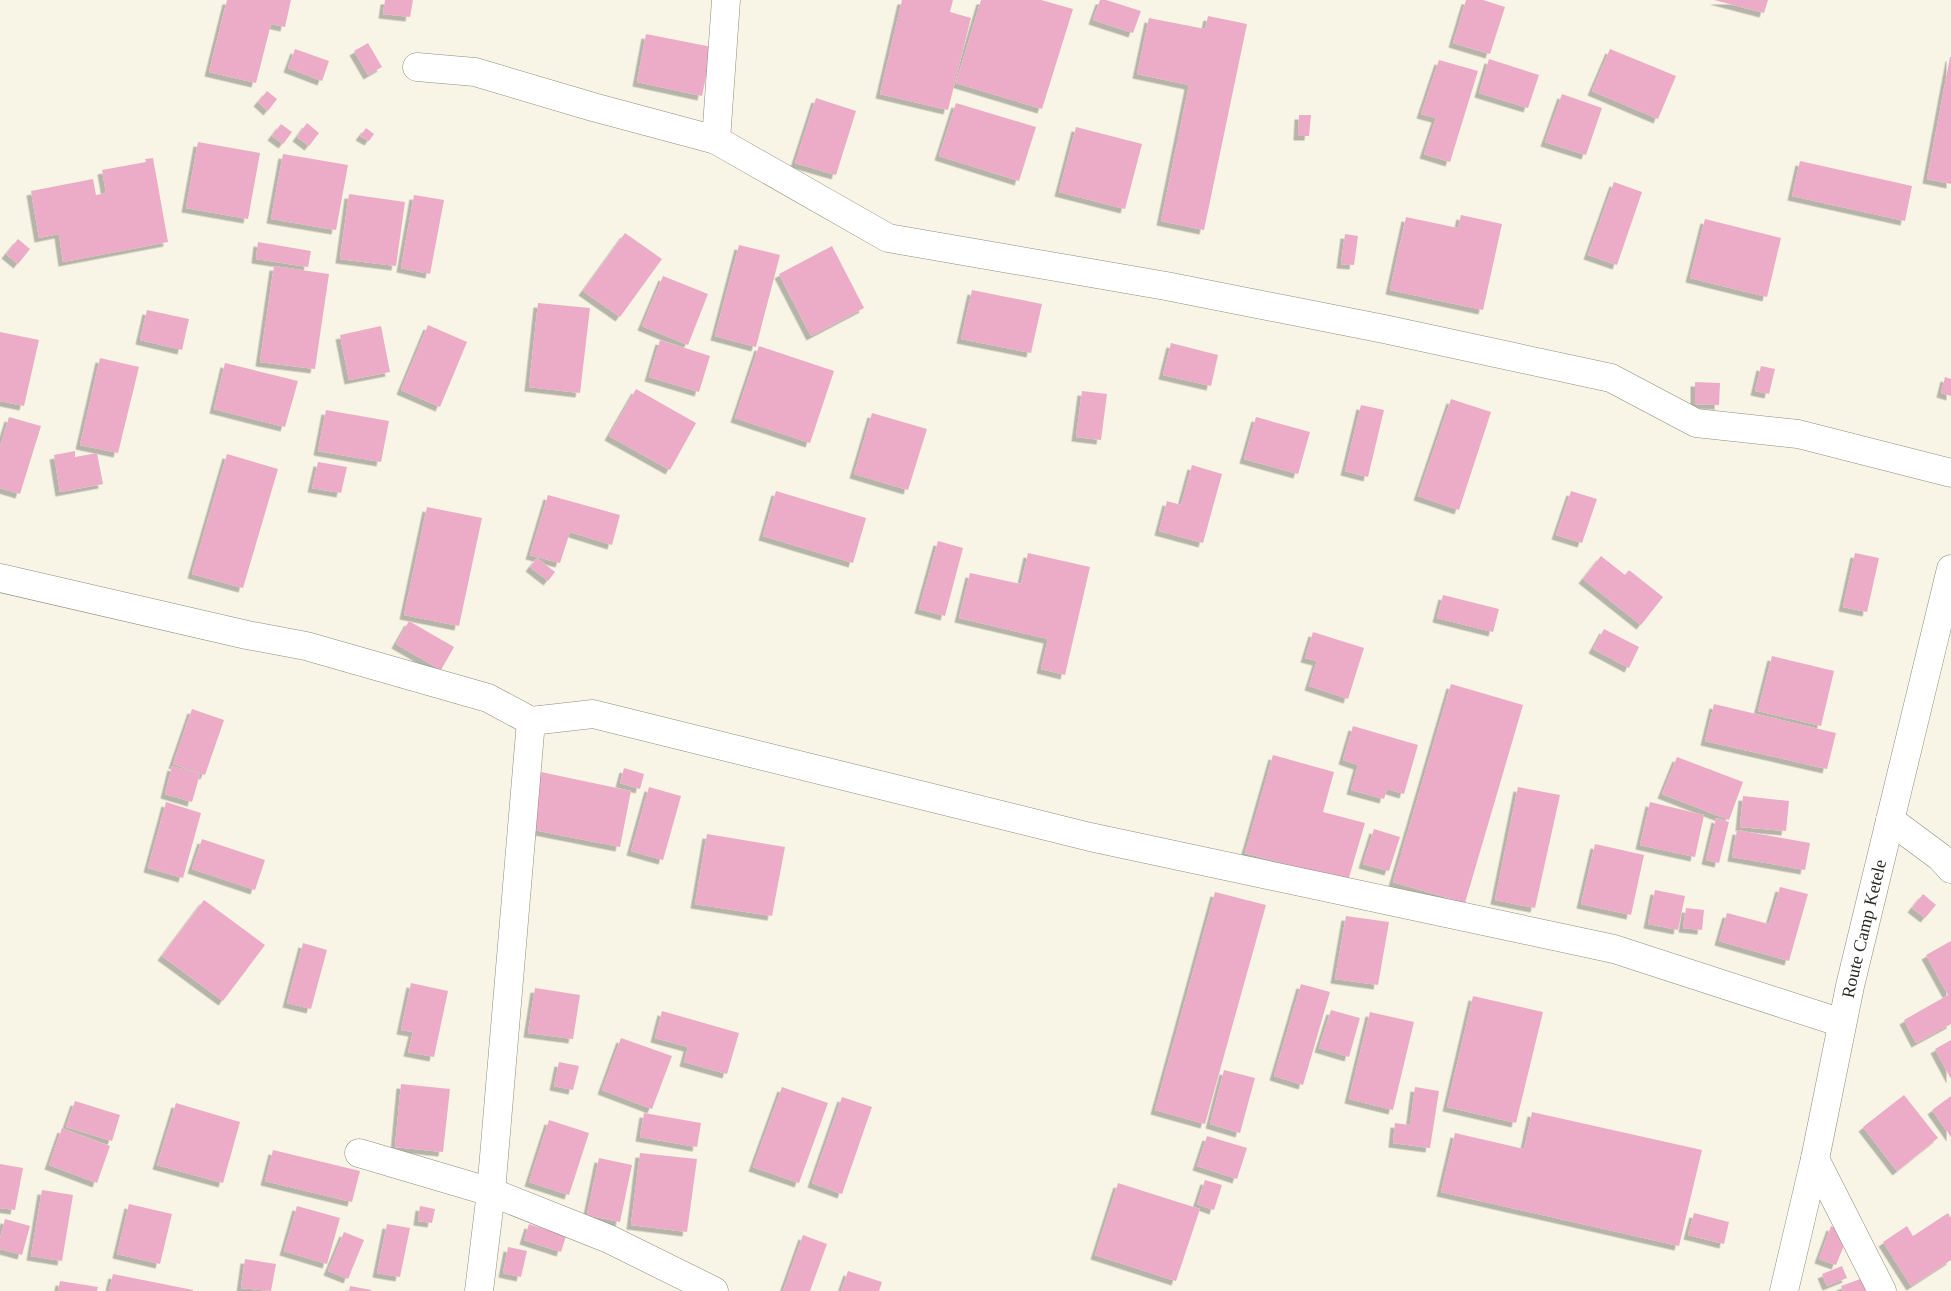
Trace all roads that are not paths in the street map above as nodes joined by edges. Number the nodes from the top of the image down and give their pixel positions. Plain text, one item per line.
1 (726, 0) edge
2 (417, 67) dead end
3 (716, 140) junction
4 (1951, 473) edge
5 (1951, 569) edge
6 (0, 578) edge
7 (531, 721) junction
8 (1890, 820) junction
9 (1951, 869) edge
10 (1842, 1024) junction
11 (359, 1153) dead end
12 (1815, 1159) junction
13 (491, 1192) junction
14 (479, 1291) edge
15 (714, 1291) edge
16 (1784, 1291) edge
17 (1882, 1291) edge

1 - 3 street
2 - 3 street
3 - 4 street
5 - 8 street, Route Camp Ketele
6 - 7 street
7 - 10 street
7 - 13 street
8 - 9 street
8 - 10 street, Route Camp Ketele
10 - 12 street, Route Camp Ketele
11 - 13 street
12 - 16 street, Route Camp Ketele
12 - 17 street
13 - 14 street
13 - 15 street

